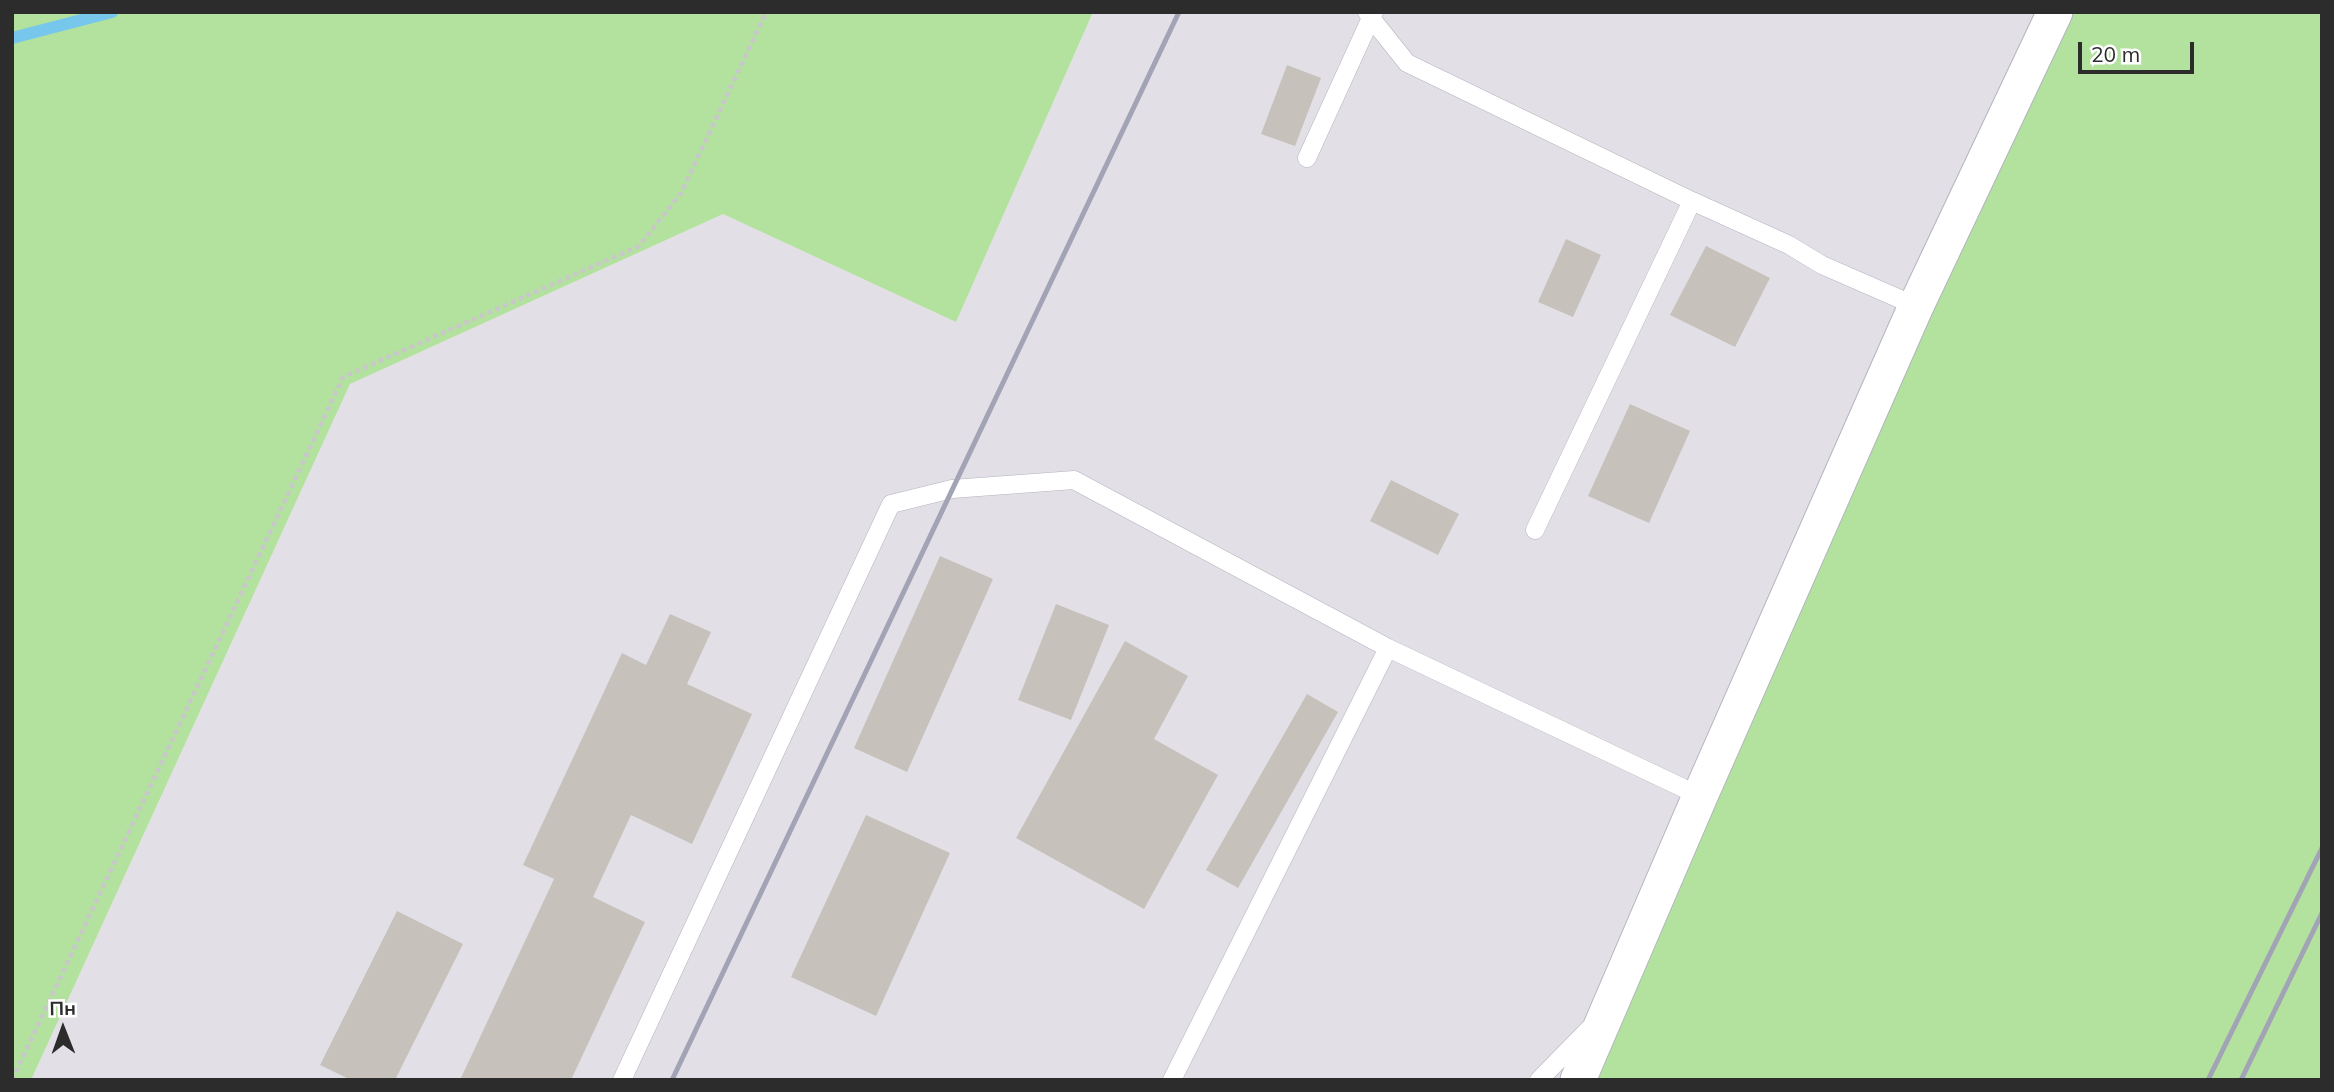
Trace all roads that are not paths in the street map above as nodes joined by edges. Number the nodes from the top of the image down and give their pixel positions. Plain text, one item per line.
1 (2055, 12) edge
2 (1370, 14) edge
3 (1307, 158) dead end
4 (1692, 201) junction
5 (1916, 306) junction
6 (1535, 530) dead end
7 (1388, 648) junction
8 (1700, 796) junction
9 (1608, 1011) junction
10 (622, 1080) edge
11 (1172, 1080) edge
12 (1539, 1080) edge
13 (1578, 1080) edge

1 - 5 street
2 - 3 lane
2 - 4 lane
4 - 5 lane
4 - 6 lane
5 - 8 street
7 - 8 lane
7 - 10 lane
7 - 11 lane
8 - 9 street
9 - 12 lane
9 - 13 street

